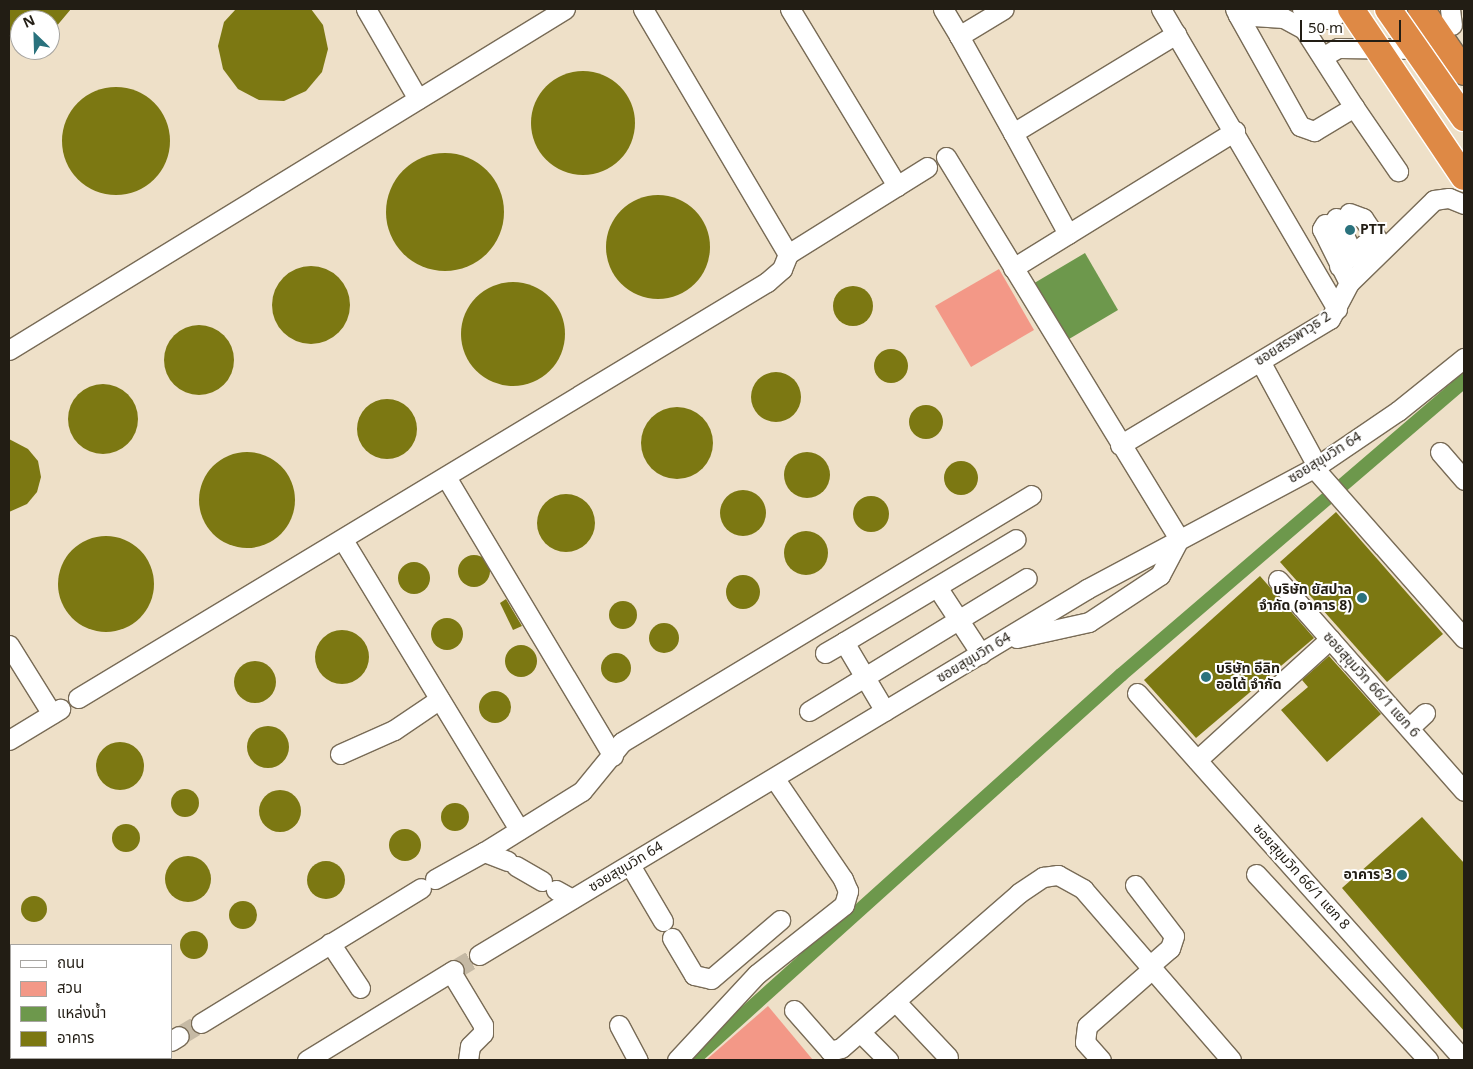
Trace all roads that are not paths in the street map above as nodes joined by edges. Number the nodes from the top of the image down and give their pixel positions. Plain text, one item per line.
1 (366, 9) edge
2 (566, 9) edge
3 (643, 9) edge
4 (790, 9) edge
5 (943, 9) edge
6 (1004, 9) edge
7 (1161, 9) edge
8 (1344, 9) edge
9 (1351, 9) edge
10 (1388, 9) edge
11 (1398, 9) edge
12 (1421, 9) edge
13 (1237, 12) edge
14 (1300, 13) edge
15 (1176, 34) junction
16 (959, 36) junction
17 (1425, 49) junction
18 (1324, 56) junction
19 (1464, 72) edge
20 (418, 99) junction
21 (1354, 107) junction
22 (1464, 108) edge
23 (1464, 118) edge
24 (1235, 131) junction
25 (1013, 133) junction
26 (946, 157) dead end
27 (927, 167) dead end
28 (1398, 170) dead end
29 (1464, 177) edge
30 (897, 186) junction
31 (1464, 204) edge
32 (1068, 234) junction
33 (1378, 243) junction
34 (788, 254) junction
35 (1346, 260) junction
36 (1013, 268) junction
37 (1349, 283) junction
38 (1337, 309) junction
39 (11, 344) edge
40 (1464, 358) edge
41 (1260, 361) junction
42 (1120, 445) junction
43 (1440, 452) dead end
44 (1319, 471) junction
45 (446, 477) junction
46 (1464, 480) edge
47 (1032, 495) dead end
48 (1016, 539) dead end
49 (343, 540) junction
50 (1179, 540) junction
51 (1027, 578) dead end
52 (1278, 580) dead end
53 (936, 587) junction
54 (958, 619) junction
55 (1464, 638) edge
56 (1330, 639) junction
57 (1002, 641) junction
58 (844, 642) junction
59 (9, 645) edge
60 (825, 654) dead end
61 (981, 654) junction
62 (864, 677) junction
63 (1137, 693) dead end
64 (78, 698) dead end
65 (440, 699) junction
66 (809, 710) dead end
67 (885, 712) junction
68 (1425, 713) dead end
69 (1409, 728) junction
70 (9, 740) edge
71 (340, 754) dead end
72 (613, 756) junction
73 (1197, 760) junction
74 (774, 778) junction
75 (1464, 791) edge
76 (519, 830) junction
77 (484, 852) junction
78 (630, 865) junction
79 (1256, 874) dead end
80 (1136, 885) dead end
81 (557, 890) junction
82 (780, 920) dead end
83 (663, 921) dead end
84 (672, 938) dead end
85 (330, 944) junction
86 (479, 955) tunnel mouth
87 (1151, 967) junction
88 (360, 988) dead end
89 (895, 1001) junction
90 (794, 1010) dead end
91 (201, 1023) tunnel mouth
92 (619, 1025) dead end
93 (860, 1032) junction
94 (948, 1057) dead end
95 (307, 1060) edge
96 (468, 1060) edge
97 (638, 1060) edge
98 (678, 1060) edge
99 (888, 1060) edge
100 (1101, 1060) edge
101 (1231, 1060) edge
102 (1428, 1060) edge
103 (1464, 1060) edge

1 - 20 street
2 - 20 street
3 - 34 street
4 - 30 street
5 - 16 street
6 - 16 street
7 - 15 street
8 - 14 street
9 - 29 highway, bridge
10 - 23 highway, bridge
11 - 17 highway
12 - 19 highway
13 - 14 street
13 - 21 street
14 - 18 street
15 - 24 street
15 - 25 street
16 - 25 street
17 - 18 street
17 - 22 highway
18 - 21 street
20 - 39 street
21 - 28 street
24 - 32 street
24 - 38 street
25 - 32 street
26 - 36 street
27 - 30 street
30 - 34 street
31 - 33 street, ซอยสรรพาวุธ 2
32 - 36 street
33 - 35 street
33 - 35 street
33 - 37 street, ซอยสรรพาวุธ 2
34 - 45 street
35 - 37 street
36 - 42 street
37 - 38 street, ซอยสรรพาวุธ 2
38 - 41 street, ซอยสรรพาวุธ 2
40 - 44 street, ซอยสุขุมวิท 64
41 - 42 street, ซอยสรรพาวุธ 2
41 - 44 street
42 - 50 street
43 - 46 street
44 - 50 street, ซอยสุขุมวิท 64
44 - 55 street
45 - 49 street
45 - 72 street
47 - 72 street
48 - 53 street
49 - 64 street
49 - 65 street
50 - 57 street, ซอยสุขุมวิท 64
50 - 57 street
51 - 54 street
52 - 56 street, ซอยสุขุมวิท 66/1 แยก 6
53 - 54 street
53 - 58 street
54 - 61 street
54 - 62 street
56 - 69 street, ซอยสุขุมวิท 66/1 แยก 6
56 - 73 street
57 - 61 street, ซอยสุขุมวิท 64
58 - 60 street
58 - 62 street
59 - 70 street
61 - 67 street, ซอยสุขุมวิท 64
62 - 66 street
62 - 67 street
63 - 73 street, ซอยสุขุมวิท 66/1 แยก 8
65 - 71 street
65 - 76 street
67 - 74 street, ซอยสุขุมวิท 64
68 - 69 street
69 - 75 street, ซอยสุขุมวิท 66/1 แยก 6
72 - 76 street
73 - 103 street, ซอยสุขุมวิท 66/1 แยก 8
74 - 78 street, ซอยสุขุมวิท 64
74 - 98 street
76 - 77 street
77 - 81 street
77 - 85 street
78 - 81 street, ซอยสุขุมวิท 64
78 - 83 street
79 - 102 street
80 - 87 street
81 - 86 street, ซอยสุขุมวิท 64
82 - 84 street
85 - 88 street
85 - 91 street
87 - 89 street
87 - 100 street
87 - 101 street
89 - 93 street
89 - 94 street
90 - 93 street
92 - 97 street
93 - 99 street
95 - 96 street

